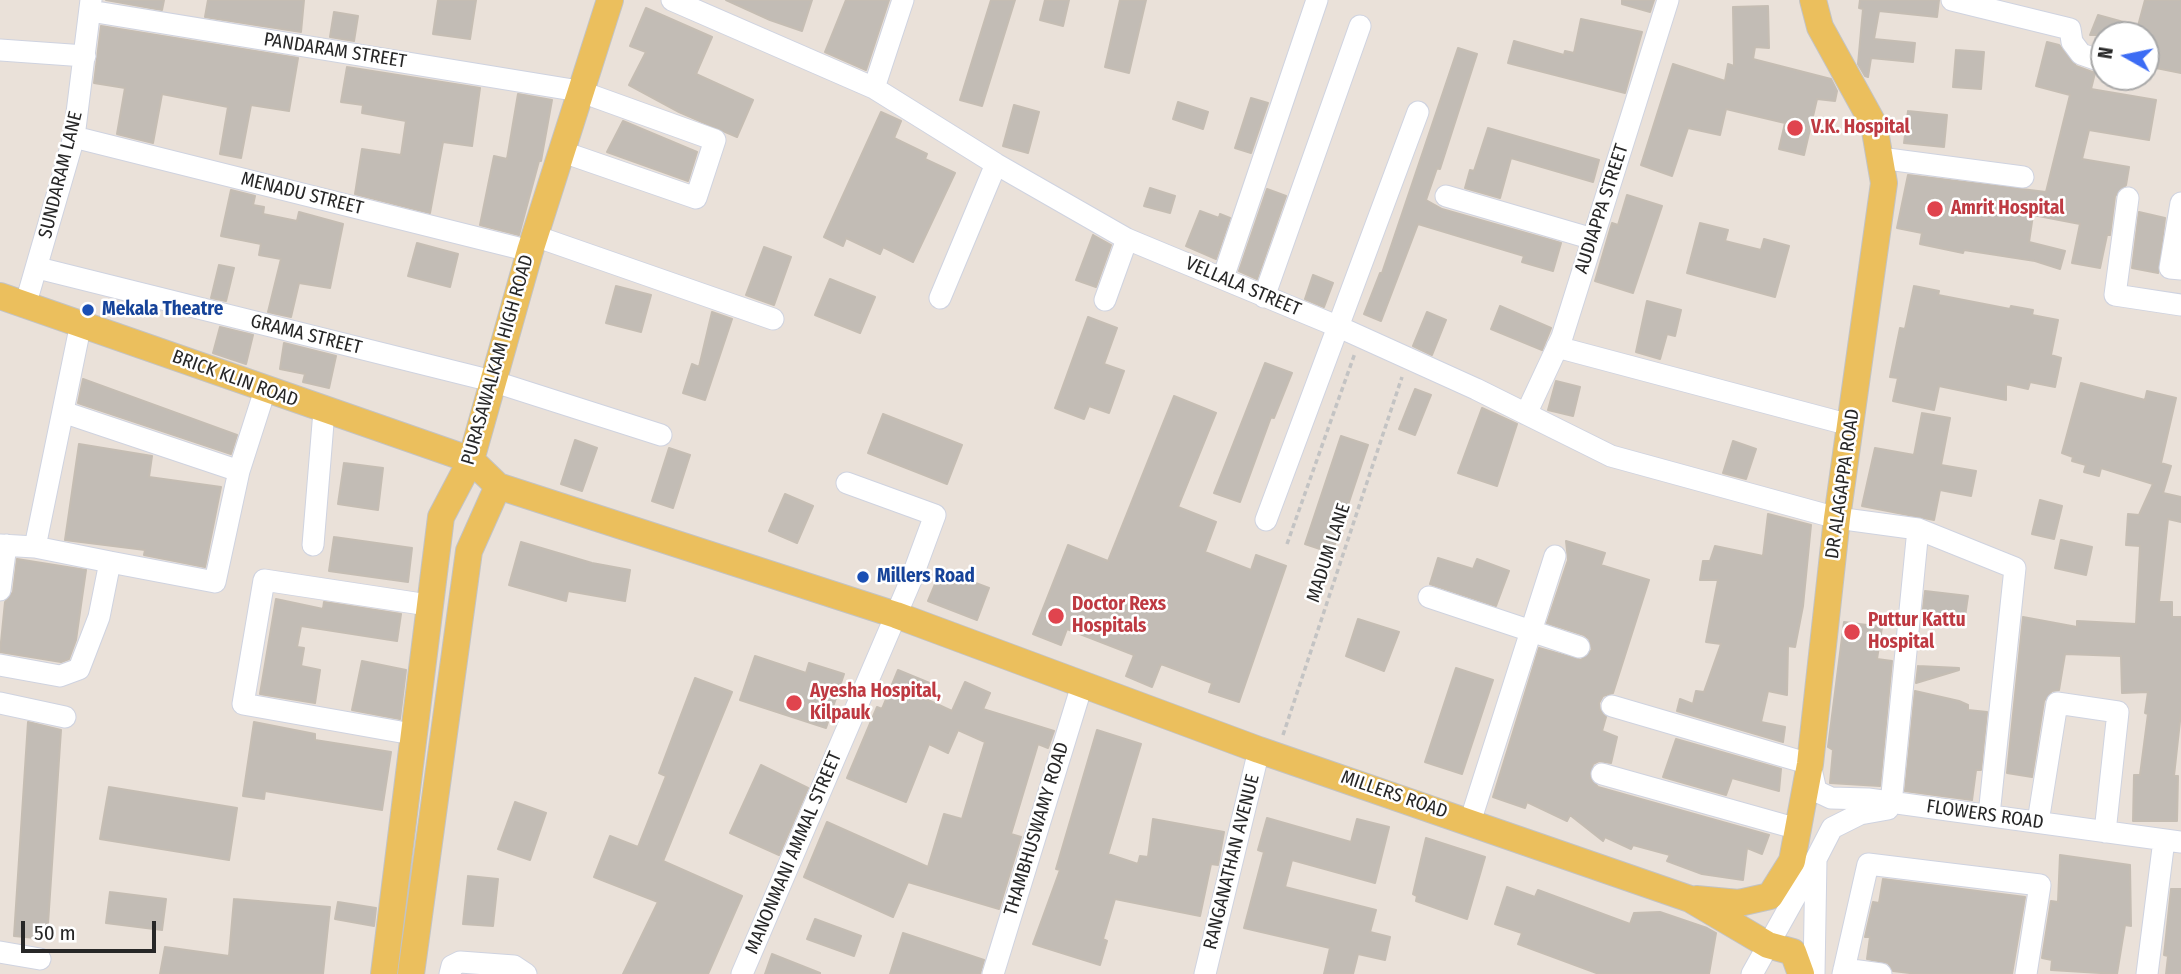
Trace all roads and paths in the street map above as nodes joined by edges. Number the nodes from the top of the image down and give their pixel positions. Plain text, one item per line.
1 (610, 0) edge
2 (672, 0) edge
3 (904, 0) edge
4 (1317, 0) edge
5 (1668, 0) edge
6 (1813, 0) edge
7 (1952, 0) edge
8 (90, 6) edge
9 (1360, 26) dead end
10 (0, 50) edge
11 (85, 56) junction
12 (2090, 57) edge
13 (874, 88) junction
14 (579, 91) junction
15 (1418, 112) dead end
16 (74, 137) junction
17 (563, 152) junction
18 (1880, 158) junction
19 (996, 164) junction
20 (2023, 177) dead end
21 (1446, 196) dead end
22 (2128, 198) dead end
23 (2181, 202) edge
24 (1127, 239) junction
25 (1593, 239) junction
26 (533, 243) junction
27 (38, 268) junction
28 (2181, 269) edge
29 (1223, 278) junction
30 (0, 296) edge
31 (1264, 297) junction
32 (940, 298) dead end
33 (1105, 300) dead end
34 (2181, 305) edge
35 (25, 306) junction
36 (772, 319) dead end
37 (81, 323) junction
38 (1339, 327) junction
39 (1360, 338) junction
40 (1557, 347) junction
41 (1409, 359) junction
42 (492, 381) junction
43 (265, 390) junction
44 (324, 411) junction
45 (63, 412) junction
46 (1526, 414) junction
47 (1850, 425) junction
48 (661, 435) dead end
49 (471, 460) junction
50 (239, 471) junction
51 (847, 483) dead end
52 (498, 486) junction
53 (1838, 518) junction
54 (1266, 520) dead end
55 (1918, 530) junction
56 (1287, 544) dead end
57 (3, 545) edge
58 (313, 545) dead end
59 (35, 547) junction
60 (1555, 556) dead end
61 (110, 562) junction
62 (0, 590) edge
63 (1429, 597) dead end
64 (428, 605) junction
65 (896, 615) junction
66 (1530, 630) junction
67 (1579, 647) dead end
68 (0, 666) edge
69 (1082, 685) junction
70 (0, 703) edge
71 (1612, 706) dead end
72 (65, 717) dead end
73 (412, 734) junction
74 (1268, 753) junction
75 (1810, 764) junction
76 (1602, 774) dead end
77 (1901, 804) junction
78 (1989, 816) junction
79 (1470, 822) junction
80 (2038, 822) junction
81 (1798, 829) junction
82 (2105, 832) junction
83 (2172, 841) edge
84 (1816, 859) junction
85 (1690, 899) junction
86 (1768, 945) junction
87 (0, 952) edge
88 (40, 959) dead end
89 (1844, 972) edge
90 (384, 974) edge
91 (411, 974) edge
92 (450, 974) edge
93 (526, 974) edge
94 (742, 974) edge
95 (993, 974) edge
96 (1205, 974) edge
97 (1752, 974) edge
98 (1801, 974) edge
99 (1814, 974) edge
100 (1881, 974) edge
101 (2026, 974) edge
102 (2147, 974) edge

1 - 14 main road, PURASAWALKAM HIGH ROAD
2 - 13 street, VELLALA STREET
3 - 13 street
4 - 29 street
5 - 25 street, AUDIAPPA STREET
6 - 18 main road, DR ALAGAPPA ROAD
7 - 12 street
8 - 11 street, SUNDARAM LANE
8 - 14 street, PANDARAM STREET
9 - 31 street
10 - 11 street
11 - 16 street, SUNDARAM LANE
13 - 19 street, VELLALA STREET
14 - 17 main road, PURASAWALKAM HIGH ROAD
14 - 17 street, PANDARAM STREET
15 - 38 street
16 - 26 street, MENADU STREET
16 - 27 street, SUNDARAM LANE
17 - 26 main road, PURASAWALKAM HIGH ROAD
18 - 20 street
18 - 47 main road, DR ALAGAPPA ROAD
19 - 24 street, VELLALA STREET
19 - 32 street
21 - 25 street
22 - 34 street
23 - 28 street
24 - 29 street, VELLALA STREET
24 - 33 street
25 - 40 street, AUDIAPPA STREET
26 - 36 street, MENADU STREET
26 - 42 main road, PURASAWALKAM HIGH ROAD
27 - 35 street, SUNDARAM LANE
27 - 42 street, GRAMA STREET
29 - 31 street, VELLALA STREET
30 - 35 main road, BRICK KLIN ROAD
31 - 38 street, VELLALA STREET
35 - 37 main road, BRICK KLIN ROAD
37 - 43 main road, BRICK KLIN ROAD
37 - 45 street
38 - 39 street, VELLALA STREET
38 - 54 street
39 - 41 street, VELLALA STREET
39 - 56 path
40 - 46 street, AUDIAPPA STREET
40 - 47 street
41 - 46 street, VELLALA STREET
41 - 74 path, MADUM LANE
42 - 48 street, GRAMA STREET
42 - 49 main road, PURASAWALKAM HIGH ROAD
43 - 44 main road, BRICK KLIN ROAD
43 - 50 street
44 - 49 main road, BRICK KLIN ROAD
44 - 58 street
45 - 50 street
45 - 59 street
46 - 53 street, VELLALA STREET
47 - 53 main road, DR ALAGAPPA ROAD
49 - 52 main road, MILLERS ROAD
49 - 64 main road, PURASAWALKAM HIGH ROAD
50 - 61 street
51 - 65 street, MANONMANI AMMAL STREET
52 - 65 main road, MILLERS ROAD
52 - 91 main road
53 - 55 street, VELLALA STREET
53 - 75 main road, DR ALAGAPPA ROAD
55 - 77 street
55 - 78 street, VELLALA STREET
57 - 59 street
57 - 62 street
59 - 61 street
60 - 66 street
61 - 68 street
63 - 66 street
64 - 73 main road, PURASAWALKAM HIGH ROAD
64 - 73 street
65 - 69 main road, MILLERS ROAD
65 - 94 street, MANONMANI AMMAL STREET
66 - 67 street
66 - 79 street
69 - 74 main road, MILLERS ROAD
69 - 95 street, THAMBHUSWAMY ROAD
70 - 72 street
71 - 75 street
73 - 90 main road, PURASAWALKAM HIGH ROAD
74 - 79 main road, MILLERS ROAD
74 - 96 street, RANGANATHAN AVENUE
75 - 77 street, FLOWERS ROAD
75 - 81 main road, DR ALAGAPPA ROAD
76 - 81 street
77 - 78 street, FLOWERS ROAD
77 - 84 street
78 - 80 street, FLOWERS ROAD
79 - 85 main road, MILLERS ROAD
80 - 82 street, FLOWERS ROAD
80 - 82 street
81 - 85 main road, DR ALAGAPPA ROAD
82 - 83 street, FLOWERS ROAD
83 - 102 street
84 - 86 street
84 - 99 street
85 - 86 main road
86 - 97 street
86 - 98 main road
87 - 88 street
89 - 100 street
89 - 101 street
92 - 93 street

